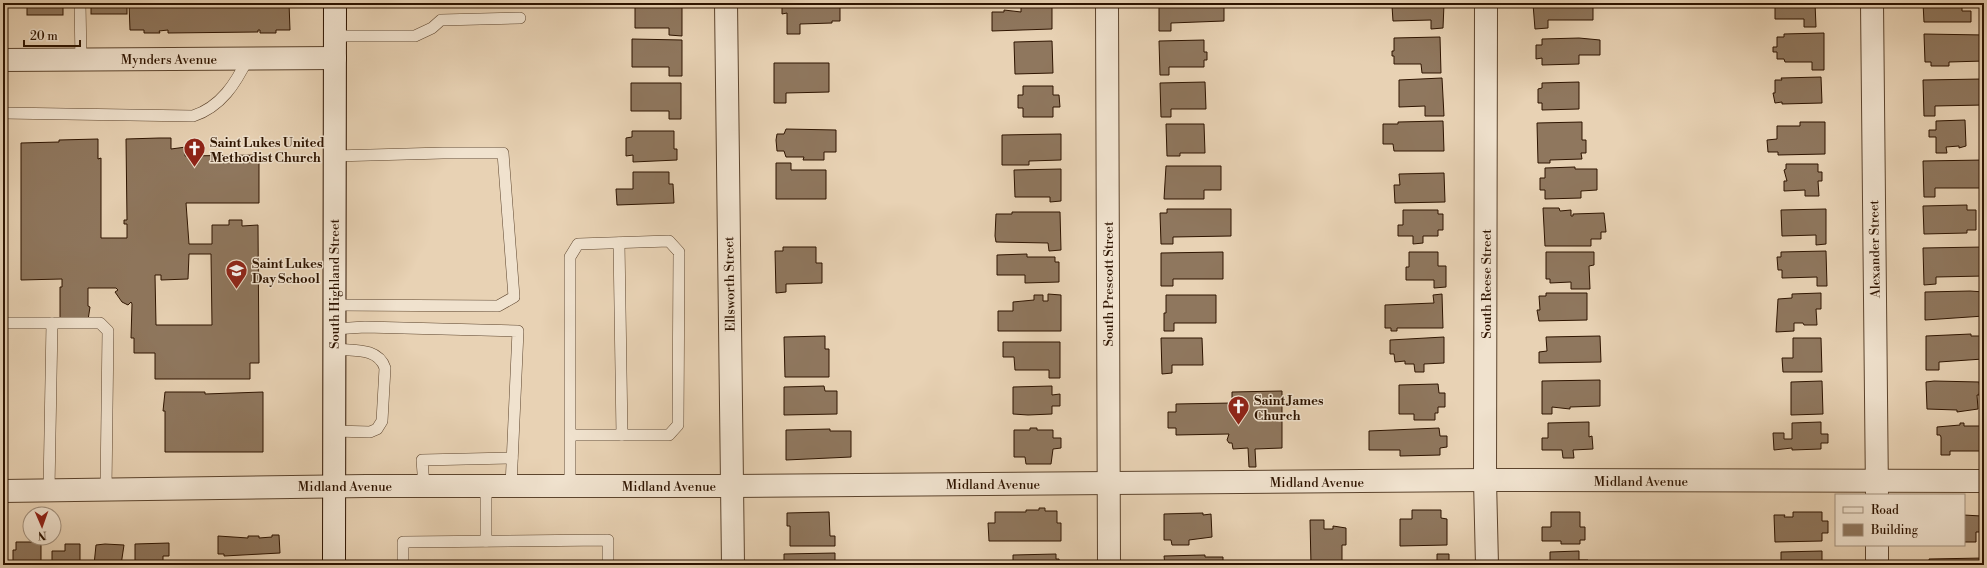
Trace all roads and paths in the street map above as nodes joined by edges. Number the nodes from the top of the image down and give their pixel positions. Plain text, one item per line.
1 (80, 3) edge
2 (335, 3) edge
3 (726, 3) edge
4 (1107, 3) edge
5 (1486, 3) edge
6 (1872, 3) edge
7 (520, 18) dead end
8 (335, 36) junction
9 (248, 58) junction
10 (334, 58) junction
11 (3, 60) edge
12 (82, 60) junction
13 (3, 113) edge
14 (334, 156) junction
15 (619, 243) junction
16 (334, 305) junction
17 (3, 323) edge
18 (52, 323) junction
19 (334, 339) junction
20 (334, 431) junction
21 (622, 435) junction
22 (570, 436) junction
23 (512, 458) junction
24 (1485, 480) junction
25 (1984, 481) edge
26 (1108, 483) junction
27 (334, 486) junction
28 (424, 486) junction
29 (486, 486) junction
30 (511, 486) junction
31 (570, 486) junction
32 (732, 486) junction
33 (1877, 488) edge
34 (49, 489) junction
35 (106, 489) junction
36 (3, 491) edge
37 (486, 541) junction
38 (1877, 546) edge
39 (334, 565) edge
40 (403, 565) edge
41 (608, 565) edge
42 (733, 565) edge
43 (1109, 565) edge
44 (1487, 565) edge
45 (1878, 565) edge

1 - 12 lane
2 - 8 street, South Highland Street
3 - 32 street, Ellsworth Street
4 - 26 street, South Prescott Street
5 - 24 street, South Reese Street
6 - 33 street, Alexander Street
7 - 8 lane
8 - 10 street, South Highland Street
9 - 10 street, Mynders Avenue
9 - 12 street, Mynders Avenue
9 - 13 lane
10 - 14 street, South Highland Street
11 - 12 street, Mynders Avenue
14 - 16 street, South Highland Street
14 - 16 lane
15 - 21 lane
15 - 21 lane
15 - 22 lane
16 - 19 street, South Highland Street
17 - 18 lane
18 - 34 lane
18 - 35 lane
19 - 20 street, South Highland Street
19 - 20 lane
19 - 23 lane
20 - 27 street, South Highland Street
21 - 22 lane
22 - 31 lane
23 - 28 lane
23 - 30 lane
24 - 26 street, Midland Avenue
24 - 33 street, Midland Avenue
24 - 44 street, South Reese Street
25 - 33 street, Midland Avenue
26 - 32 street, Midland Avenue
26 - 43 street, South Prescott Street
27 - 28 street, Midland Avenue
27 - 35 street, Midland Avenue
27 - 39 street, South Highland Street
28 - 29 street, Midland Avenue
29 - 30 street, Midland Avenue
29 - 37 lane
30 - 31 street, Midland Avenue
31 - 32 street, Midland Avenue
32 - 42 street, Ellsworth Street
34 - 35 street, Midland Avenue
34 - 36 street, Midland Avenue
37 - 40 lane
37 - 41 lane
38 - 45 street

